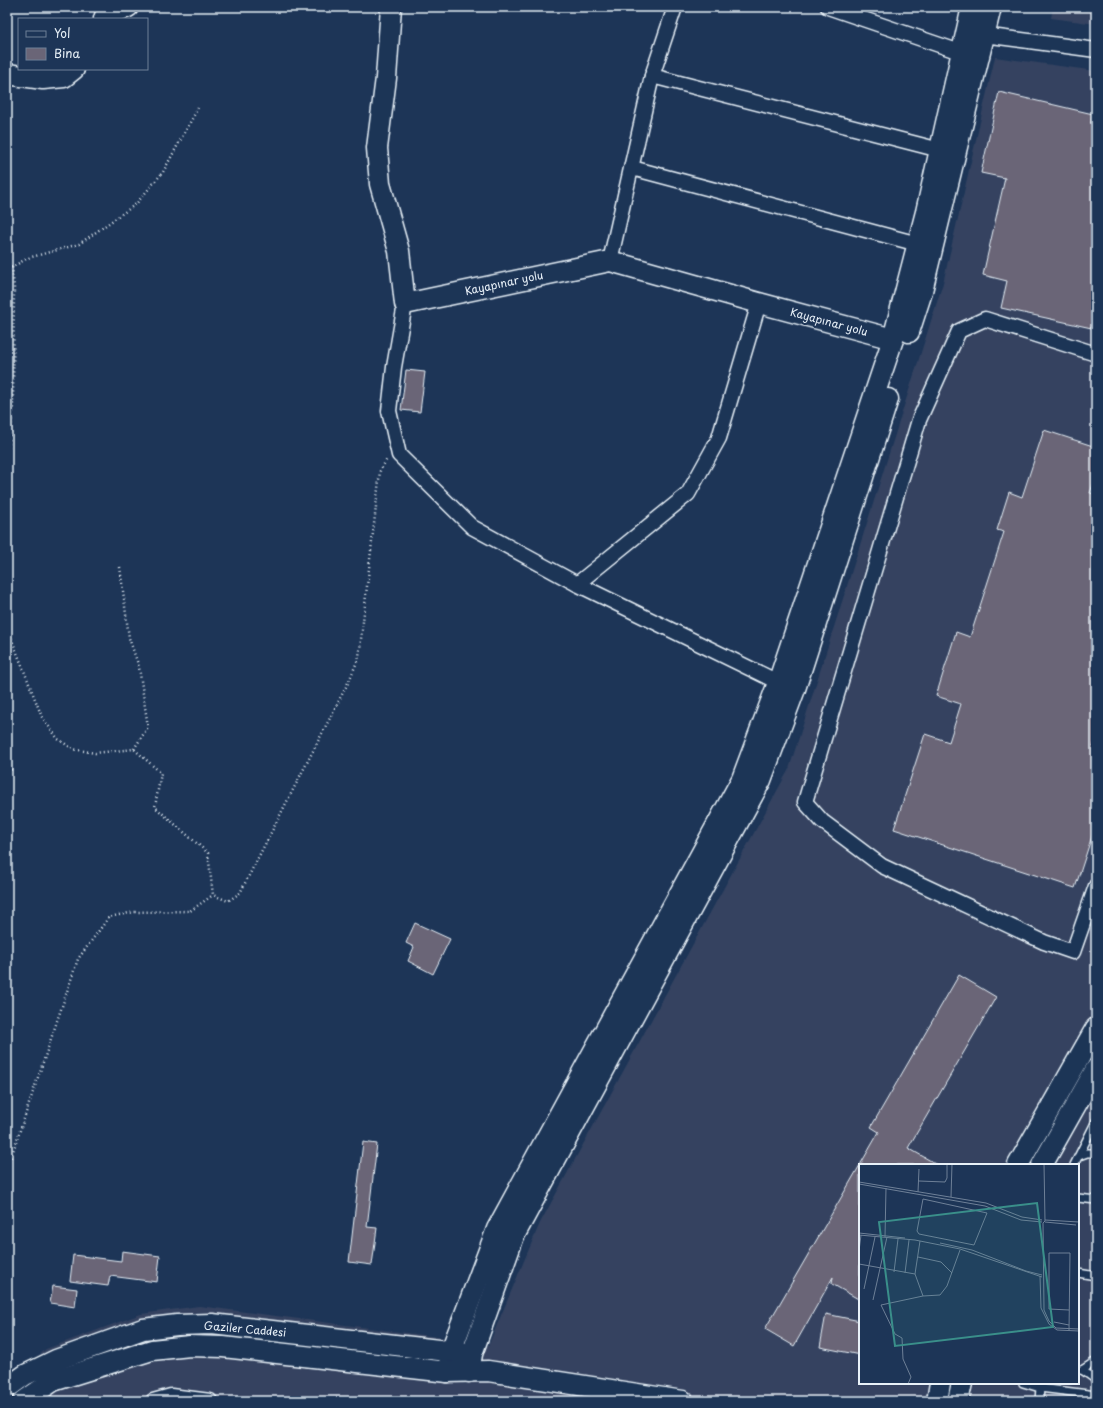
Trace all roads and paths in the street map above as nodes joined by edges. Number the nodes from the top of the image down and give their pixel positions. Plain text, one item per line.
1 (128, 7) edge
2 (391, 7) edge
3 (675, 7) edge
4 (828, 7) edge
5 (972, 7) edge
6 (991, 7) edge
7 (104, 18) edge
8 (976, 34) junction
9 (1096, 50) edge
10 (963, 53) junction
11 (73, 70) edge
12 (7, 74) edge
13 (652, 76) junction
14 (198, 108) dead end
15 (940, 150) junction
16 (632, 168) junction
17 (918, 244) junction
18 (610, 261) junction
19 (7, 266) edge
20 (12, 267) junction
21 (759, 303) junction
22 (405, 304) junction
23 (893, 339) junction
24 (1096, 354) edge
25 (396, 443) junction
26 (7, 456) edge
27 (120, 567) dead end
28 (577, 584) junction
29 (7, 627) edge
30 (787, 686) junction
31 (134, 749) junction
32 (7, 769) edge
33 (14, 770) dead end
34 (1096, 886) edge
35 (213, 895) junction
36 (1096, 1028) edge
37 (1096, 1069) edge
38 (1096, 1121) edge
39 (1096, 1153) edge
40 (1079, 1156) junction
41 (1019, 1164) edge
42 (1043, 1164) edge
43 (1075, 1164) edge
44 (7, 1169) edge
45 (1079, 1198) edge
46 (1096, 1200) edge
47 (1079, 1273) edge
48 (1096, 1276) edge
49 (451, 1352) junction
50 (1096, 1361) edge
51 (477, 1366) junction
52 (1080, 1370) edge
53 (448, 1372) junction
54 (1096, 1380) edge
55 (940, 1384) edge
56 (962, 1384) edge
57 (1041, 1385) edge
58 (7, 1388) edge
59 (1096, 1395) edge
60 (24, 1401) edge
61 (153, 1401) edge
62 (210, 1401) edge
63 (683, 1401) edge
64 (937, 1401) edge
65 (958, 1401) edge
66 (1039, 1401) edge

1 - 7 street
2 - 22 street
3 - 13 street
4 - 10 street
5 - 8 street
6 - 8 street
8 - 9 street
8 - 10 street
8 - 30 street
10 - 15 street
11 - 12 street
13 - 15 street
13 - 16 street
14 - 20 path
15 - 17 street
16 - 17 street
16 - 18 street
17 - 23 street
18 - 21 street, Kayapınar yolu
18 - 22 street, Kayapınar yolu
19 - 20 path
20 - 26 path
21 - 23 street, Kayapınar yolu
21 - 28 street
22 - 25 street
23 - 30 street
24 - 34 street
25 - 28 street
25 - 35 path
27 - 31 path
28 - 30 street
29 - 31 path
30 - 49 street
30 - 51 street
31 - 35 path
32 - 33 path
35 - 44 path
36 - 41 street
37 - 42 street
38 - 40 lane
39 - 40 lane
40 - 43 lane
45 - 46 lane
47 - 48 lane
49 - 51 street, Gaziler Caddesi
49 - 53 street
49 - 58 street, Gaziler Caddesi
50 - 52 lane
51 - 53 street, Gaziler Caddesi
51 - 63 street, Gaziler Caddesi
52 - 54 lane
53 - 60 street, Gaziler Caddesi
55 - 64 street
56 - 65 street
57 - 59 lane
57 - 66 lane
61 - 62 street

